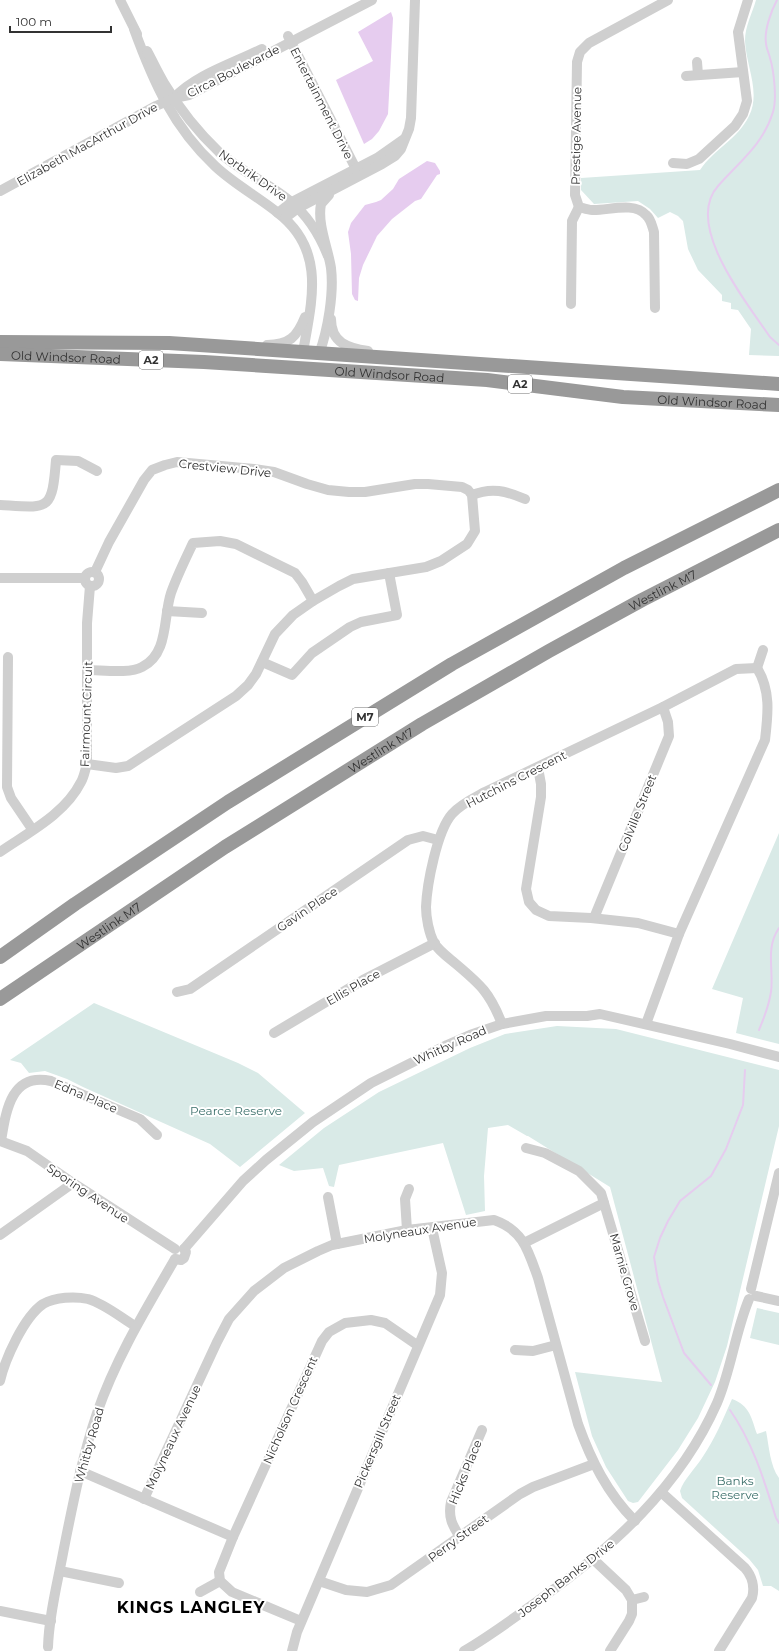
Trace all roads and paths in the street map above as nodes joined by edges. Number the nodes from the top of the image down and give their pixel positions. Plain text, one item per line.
1 (120, 0) edge
2 (360, 0) edge
3 (372, 0) edge
4 (415, 0) edge
5 (668, 0) edge
6 (748, 0) edge
7 (289, 39) junction
8 (697, 62) dead end
9 (743, 72) junction
10 (698, 75) junction
11 (686, 76) dead end
12 (169, 100) junction
13 (404, 139) junction
14 (673, 163) dead end
15 (356, 169) junction
16 (338, 187) junction
17 (0, 191) edge
18 (295, 205) junction
19 (579, 208) junction
20 (281, 215) junction
21 (328, 256) junction
22 (312, 298) junction
23 (330, 301) junction
24 (571, 304) dead end
25 (655, 308) dead end
26 (0, 342) edge
27 (169, 343) junction
28 (304, 352) junction
29 (0, 354) edge
30 (319, 354) junction
31 (414, 360) junction
32 (301, 369) junction
33 (779, 384) edge
34 (779, 405) edge
35 (98, 471) dead end
36 (779, 490) edge
37 (472, 495) junction
38 (525, 499) dead end
39 (0, 505) edge
40 (779, 530) edge
41 (389, 573) junction
42 (0, 578) edge
43 (88, 582) junction
44 (314, 601) junction
45 (167, 611) junction
46 (202, 613) dead end
47 (763, 650) dead end
48 (8, 657) dead end
49 (262, 662) junction
50 (757, 668) junction
51 (87, 670) junction
52 (663, 707) junction
53 (86, 764) junction
54 (538, 768) junction
55 (32, 829) junction
56 (438, 840) junction
57 (0, 852) edge
58 (594, 918) junction
59 (679, 934) junction
60 (435, 943) junction
61 (0, 957) edge
62 (177, 992) dead end
63 (0, 999) edge
64 (502, 1024) junction
65 (646, 1024) junction
66 (274, 1033) dead end
67 (779, 1057) edge
68 (157, 1136) dead end
69 (0, 1141) edge
70 (526, 1148) dead end
71 (779, 1173) edge
72 (73, 1183) junction
73 (409, 1189) dead end
74 (328, 1197) dead end
75 (604, 1203) junction
76 (775, 1204) edge
77 (432, 1228) junction
78 (407, 1230) junction
79 (0, 1235) edge
80 (524, 1243) junction
81 (338, 1244) junction
82 (178, 1252) junction
83 (752, 1295) junction
84 (779, 1301) edge
85 (136, 1326) junction
86 (645, 1341) dead end
87 (417, 1345) junction
88 (556, 1345) junction
89 (515, 1350) dead end
90 (1, 1374) edge
91 (482, 1430) dead end
92 (594, 1464) junction
93 (80, 1471) junction
94 (661, 1492) junction
95 (144, 1499) junction
96 (635, 1521) junction
97 (233, 1537) junction
98 (460, 1537) junction
99 (593, 1559) junction
100 (60, 1571) junction
101 (319, 1581) junction
102 (220, 1582) junction
103 (118, 1584) dead end
104 (200, 1592) dead end
105 (644, 1597) dead end
106 (632, 1600) junction
107 (0, 1611) edge
108 (51, 1621) junction
109 (301, 1621) junction
110 (480, 1647) edge
111 (47, 1650) edge
112 (292, 1651) edge
113 (464, 1651) edge
114 (610, 1651) edge
115 (719, 1651) edge

1 - 12 street, Norbrik Drive
2 - 7 street, Circa Boulevarde
3 - 7 street, Circa Boulevarde
4 - 13 street, Norbrik Drive
5 - 19 street, Prestige Avenue
6 - 9 street
7 - 12 street, Circa Boulevarde
7 - 15 street, Entertainment Drive
8 - 10 street
9 - 10 street
9 - 14 street
10 - 11 street
12 - 17 street, Elizabeth MacArthur Drive
12 - 18 street, Norbrik Drive
12 - 20 street, Norbrik Drive
13 - 15 street, Norbrik Drive
13 - 16 street, Norbrik Drive
15 - 18 street, Norbrik Drive
16 - 18 street, Norbrik Drive
16 - 21 street, Norbrik Drive
18 - 20 street, Norbrik Drive
18 - 21 street, Norbrik Drive
19 - 24 street
19 - 25 street
20 - 22 street, Norbrik Drive
21 - 23 street, Norbrik Drive
22 - 27 street
22 - 28 street, Norbrik Drive
23 - 30 street, Norbrik Drive
23 - 31 street
26 - 27 highway, Old Windsor Road / A2
27 - 28 highway, Old Windsor Road / A2
28 - 30 highway, Old Windsor Road / A2
28 - 32 highway
29 - 32 highway, Old Windsor Road / A2
30 - 31 highway, Old Windsor Road / A2
30 - 32 highway
31 - 33 highway, Old Windsor Road / A2
32 - 34 highway, Old Windsor Road / A2
35 - 39 street
36 - 61 highway, M7
37 - 38 street
37 - 41 street
37 - 43 street, Crestview Drive
40 - 63 highway, Westlink M7
41 - 44 street
41 - 49 street
42 - 43 street
43 - 51 street, Fairmount Circuit
44 - 45 street
44 - 49 street
45 - 46 street
45 - 51 street
47 - 50 street
48 - 55 street
49 - 53 street
50 - 52 street, Hutchins Crescent
50 - 59 street
51 - 53 street, Fairmount Circuit
52 - 54 street, Hutchins Crescent
52 - 58 street, Colville Street
53 - 55 street, Fairmount Circuit
54 - 56 street, Hutchins Crescent
54 - 58 street
55 - 57 street, Fairmount Circuit
56 - 60 street, Hutchins Crescent
56 - 62 street, Gavin Place
58 - 59 street
59 - 65 street
60 - 64 street, Hutchins Crescent
60 - 66 street, Ellis Place
64 - 65 street, Whitby Road
64 - 82 street, Whitby Road
65 - 67 street, Whitby Road
68 - 69 street, Edna Place
69 - 72 street, Sporing Avenue
70 - 75 street, Marnie Grove
71 - 76 street, Joseph Banks Drive
72 - 79 street
72 - 82 street, Sporing Avenue
73 - 78 street
74 - 81 street
75 - 80 street
75 - 86 street, Marnie Grove
76 - 83 street, Joseph Banks Drive
77 - 78 street, Molyneaux Avenue
77 - 80 street, Molyneaux Avenue
77 - 87 street, Pickersgill Street
78 - 81 street, Molyneaux Avenue
80 - 88 street, Molyneaux Avenue
81 - 95 street, Molyneaux Avenue
82 - 85 street, Whitby Road
83 - 84 street
83 - 94 street, Joseph Banks Drive
85 - 90 street
85 - 93 street, Whitby Road
87 - 97 street, Nicholson Crescent
87 - 101 street, Pickersgill Street
88 - 89 street
88 - 92 street, Molyneaux Avenue
91 - 98 street, Hicks Place
92 - 96 street, Molyneaux Avenue
92 - 98 street, Perry Street
93 - 95 street
93 - 100 street, Whitby Road
94 - 96 street, Joseph Banks Drive
94 - 115 street
95 - 97 street
96 - 99 street, Joseph Banks Drive
97 - 102 street, Nicholson Crescent
98 - 101 street, Perry Street
99 - 106 street
99 - 110 street, Joseph Banks Drive
100 - 103 street
100 - 108 street, Whitby Road
101 - 109 street, Pickersgill Street
102 - 104 street
102 - 109 street
105 - 106 street
106 - 114 street
107 - 108 street
108 - 111 street, Whitby Road
109 - 112 street, Pickersgill Street
110 - 113 street, Joseph Banks Drive

